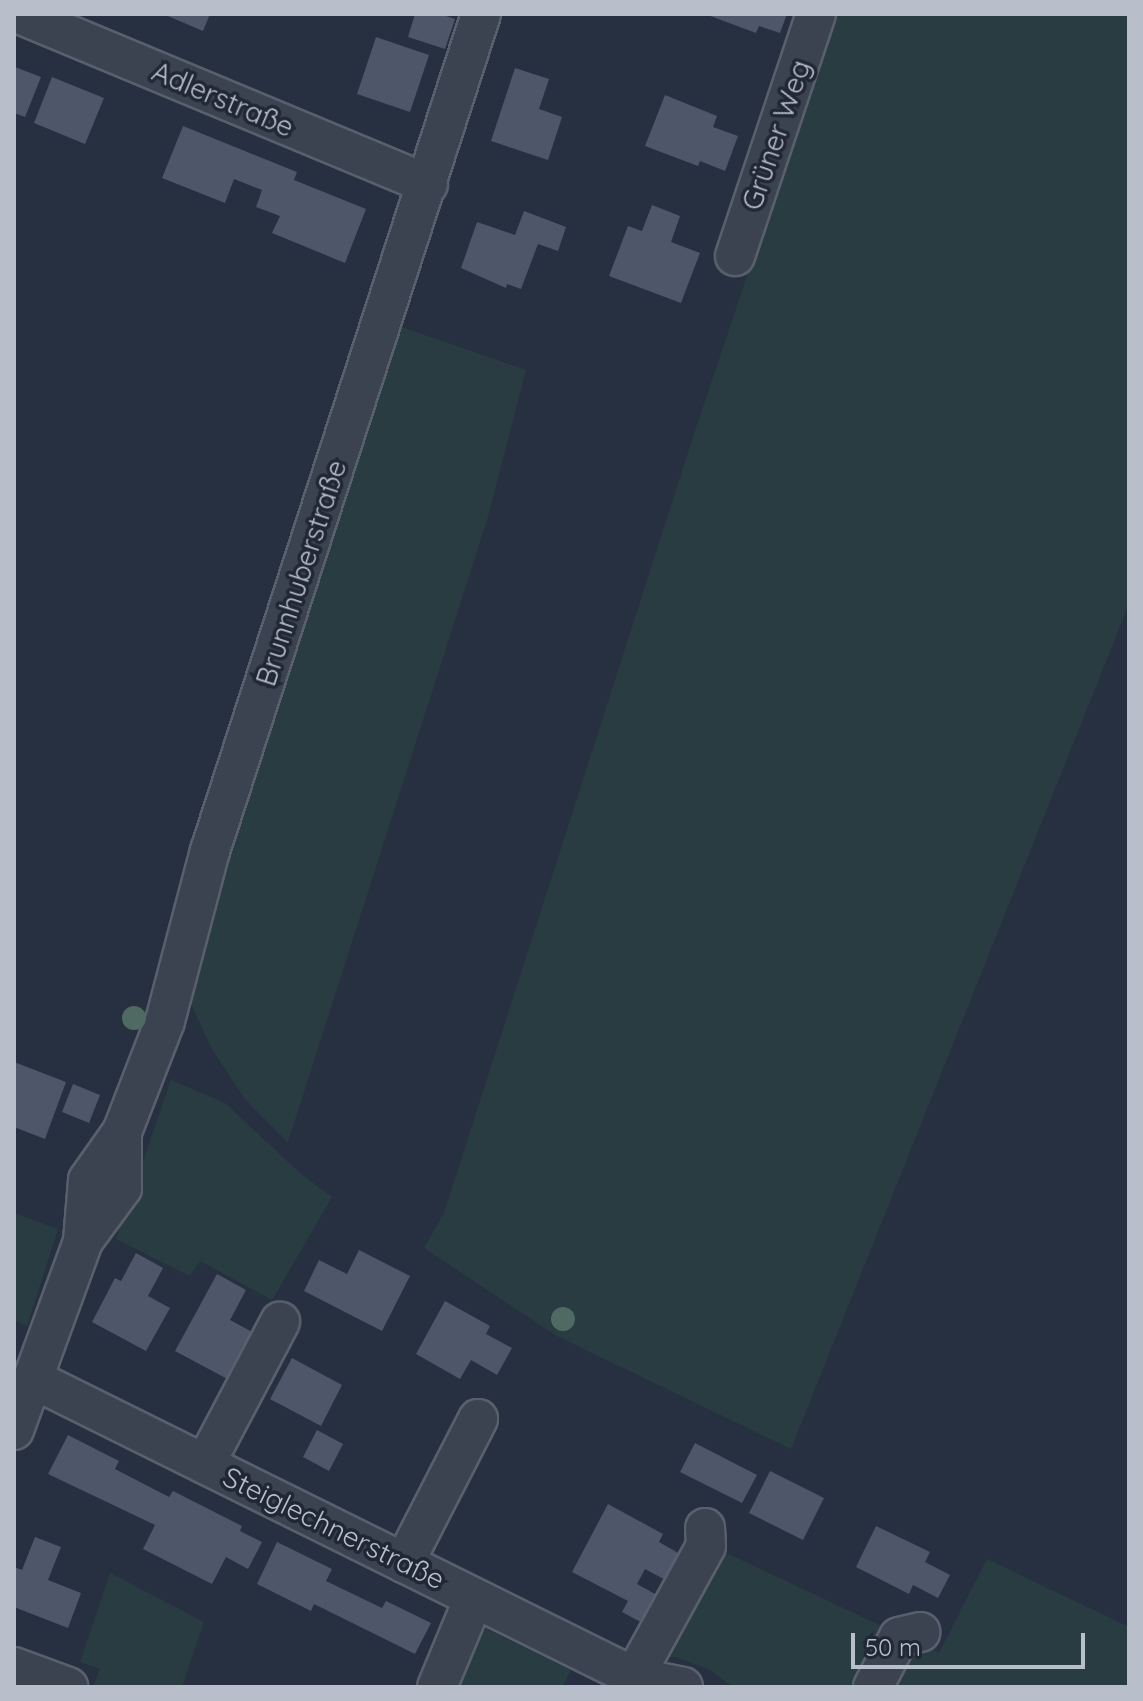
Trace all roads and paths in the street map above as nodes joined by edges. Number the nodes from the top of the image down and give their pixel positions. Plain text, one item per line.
1 (19, 14) edge
2 (481, 14) edge
3 (816, 14) edge
4 (428, 184) junction
5 (735, 256) dead end
6 (280, 1322) dead end
7 (33, 1379) junction
8 (478, 1419) dead end
9 (14, 1430) edge
10 (205, 1464) junction
11 (705, 1528) dead end
12 (404, 1563) junction
13 (474, 1598) junction
14 (920, 1632) dead end
15 (14, 1667) edge
16 (640, 1682) edge
17 (68, 1687) edge
18 (437, 1687) edge
19 (683, 1687) edge
20 (873, 1687) edge

1 - 4 street, Adlerstraße
2 - 4 street, Brunnhuberstraße
3 - 5 street, Grüner Weg
4 - 7 street, Brunnhuberstraße
6 - 10 street
7 - 9 street, Brunnhuberstraße
7 - 10 street, Steiglechnerstraße
8 - 12 street
10 - 12 street, Steiglechnerstraße
11 - 16 street
12 - 13 street, Steiglechnerstraße
13 - 16 street, Steiglechnerstraße
13 - 18 street
14 - 20 street
15 - 17 street
16 - 19 street, Steiglechnerstraße

